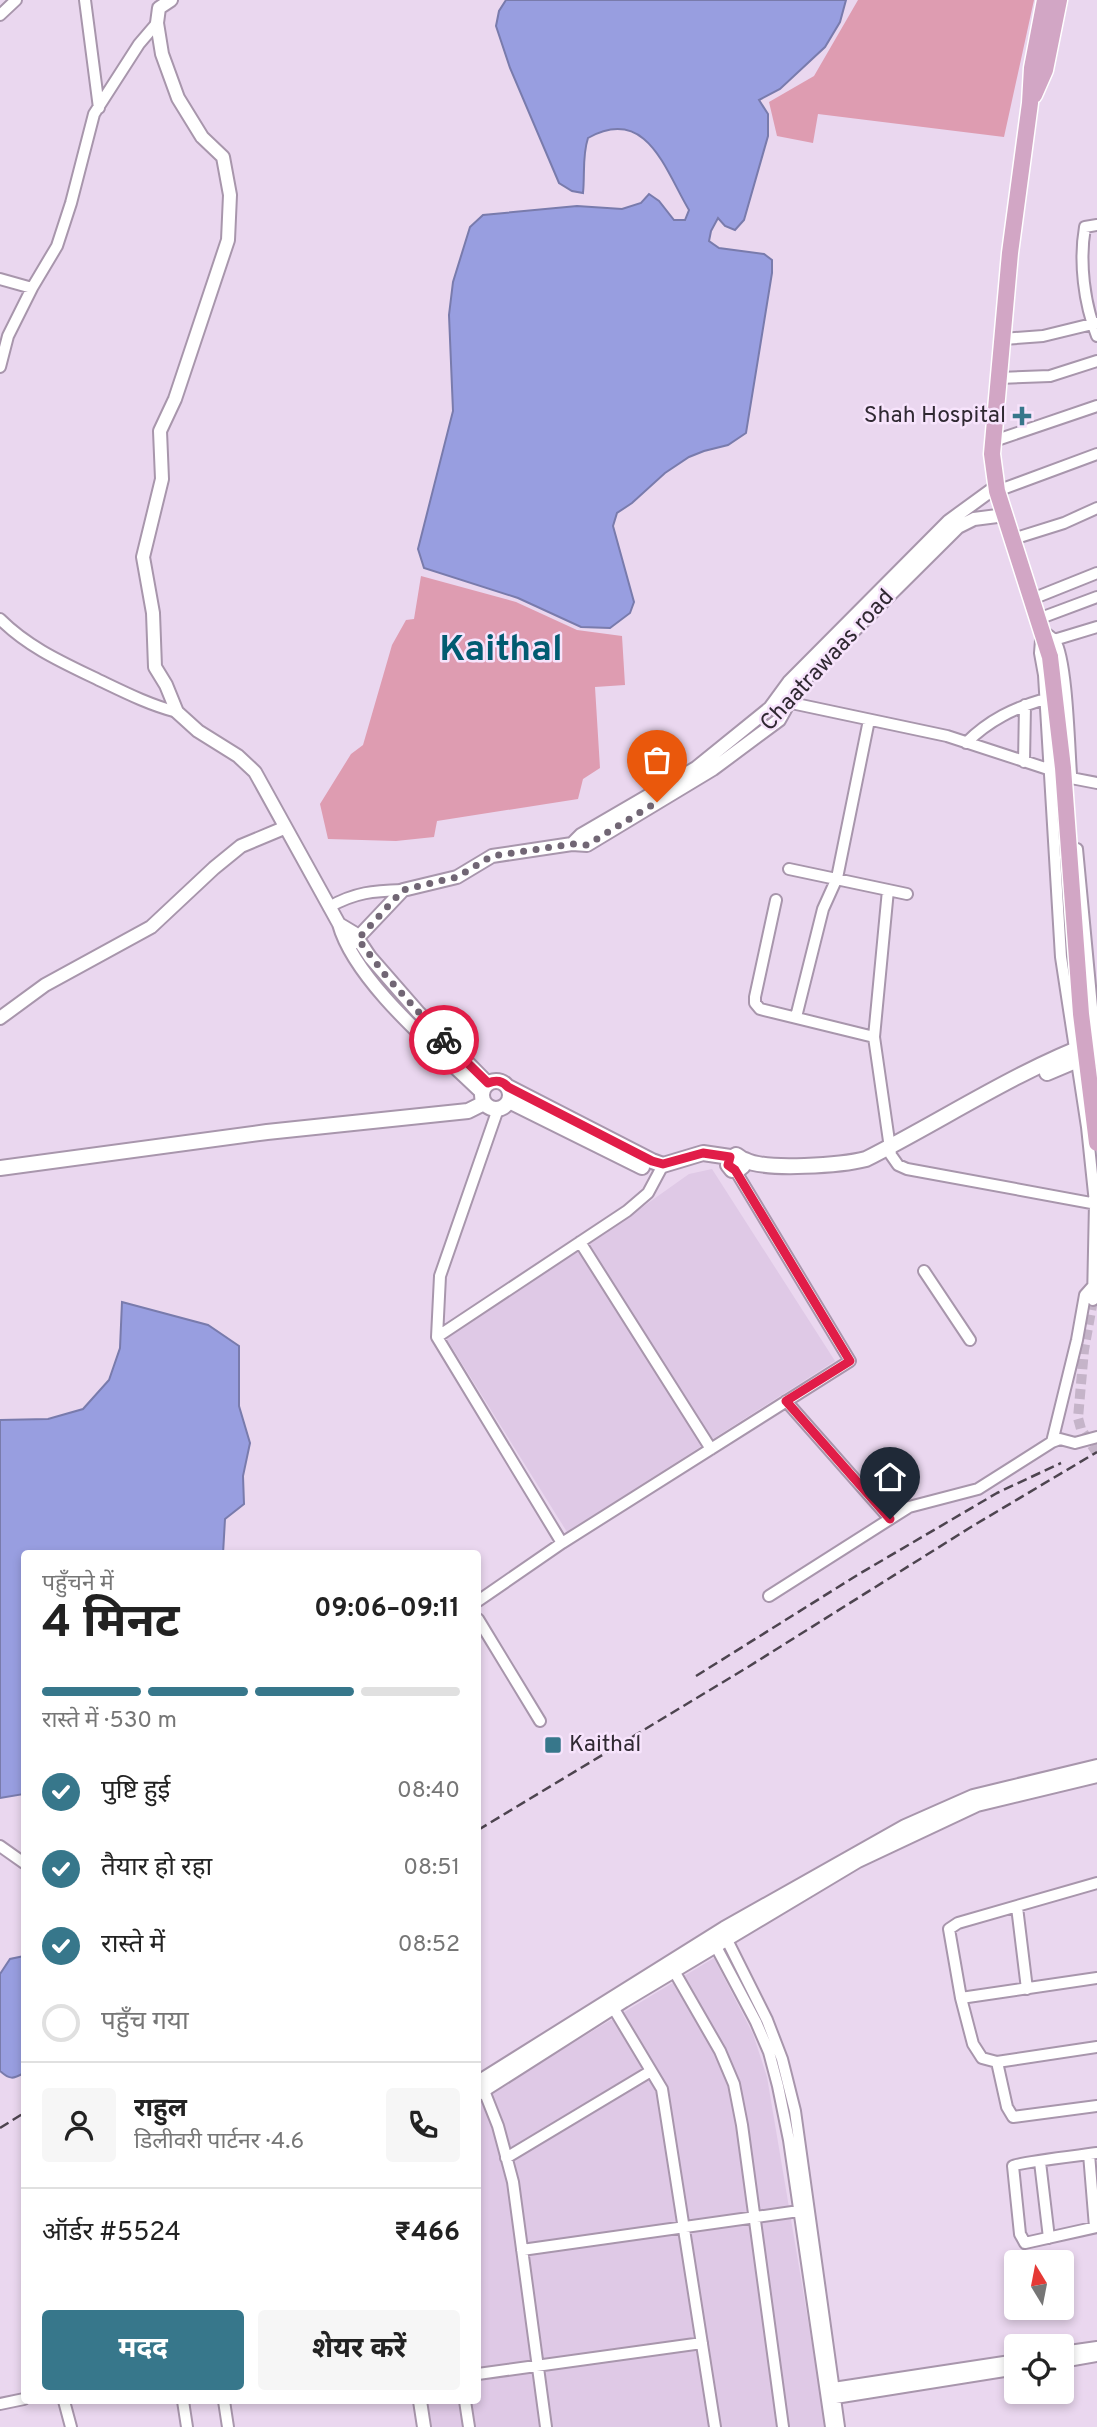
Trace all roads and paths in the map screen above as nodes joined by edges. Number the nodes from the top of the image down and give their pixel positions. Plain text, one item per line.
1 (16, 0) edge
2 (85, 0) edge
3 (171, 0) edge
4 (1045, 0) edge
5 (1059, 0) edge
6 (0, 15) edge
7 (157, 23) junction
8 (1030, 103) junction
9 (99, 108) junction
10 (1097, 225) edge
11 (0, 279) edge
12 (32, 288) junction
13 (1095, 323) edge
14 (1097, 335) edge
15 (1003, 339) junction
16 (1097, 361) edge
17 (0, 367) edge
18 (999, 378) junction
19 (1097, 406) edge
20 (994, 441) junction
21 (1097, 454) edge
22 (997, 488) junction
23 (1097, 508) edge
24 (1005, 515) junction
25 (1013, 539) junction
26 (1097, 573) edge
27 (1097, 597) edge
28 (1032, 599) junction
29 (0, 618) edge
30 (1097, 627) edge
31 (1045, 630) junction
32 (1045, 699) junction
33 (782, 701) junction
34 (1026, 705) junction
35 (177, 712) junction
36 (869, 720) junction
37 (966, 743) junction
38 (1024, 762) junction
39 (1048, 769) junction
40 (1071, 778) junction
41 (1097, 783) edge
42 (284, 828) junction
43 (789, 869) dead end
44 (836, 878) junction
45 (403, 890) junction
46 (888, 890) junction
47 (906, 894) dead end
48 (776, 900) dead end
49 (329, 907) junction
50 (353, 943) junction
51 (1097, 943) edge
52 (1085, 944) junction
53 (796, 1017) junction
54 (0, 1018) edge
55 (874, 1037) junction
56 (1096, 1049) edge
57 (1075, 1056) junction
58 (484, 1092) junction
59 (505, 1099) junction
60 (1097, 1143) edge
61 (890, 1150) junction
62 (735, 1164) junction
63 (0, 1168) edge
64 (662, 1168) junction
65 (1096, 1203) edge
66 (580, 1242) junction
67 (924, 1270) dead end
68 (1093, 1286) junction
69 (1093, 1300) dead end
70 (437, 1337) junction
71 (970, 1340) dead end
72 (786, 1401) junction
73 (1097, 1437) edge
74 (1052, 1442) junction
75 (711, 1449) junction
76 (890, 1519) junction
77 (562, 1543) junction
78 (768, 1596) dead end
79 (481, 1599) edge
80 (481, 1624) edge
81 (540, 1721) dead end
82 (1097, 1766) edge
83 (1097, 1776) edge
84 (0, 1846) edge
85 (21, 1861) edge
86 (1097, 1883) edge
87 (1017, 1907) junction
88 (719, 1937) junction
89 (674, 1971) junction
90 (1097, 1978) edge
91 (1027, 1989) junction
92 (961, 1998) junction
93 (611, 2004) junction
94 (1097, 2047) edge
95 (997, 2062) junction
96 (651, 2071) junction
97 (481, 2085) edge
98 (481, 2089) edge
99 (1097, 2106) edge
100 (1093, 2153) edge
101 (506, 2158) junction
102 (1040, 2162) junction
103 (803, 2210) junction
104 (755, 2217) junction
105 (683, 2227) junction
106 (1096, 2227) edge
107 (1049, 2238) junction
108 (522, 2250) junction
109 (702, 2343) junction
110 (1097, 2347) edge
111 (1074, 2350) edge
112 (1097, 2356) edge
113 (1074, 2359) edge
114 (1004, 2362) edge
115 (537, 2366) junction
116 (1004, 2371) edge
117 (481, 2374) edge
118 (830, 2394) junction
119 (21, 2400) edge
120 (0, 2404) edge
121 (65, 2404) edge
122 (183, 2404) edge
123 (224, 2404) edge
124 (420, 2404) edge
125 (466, 2404) edge
126 (71, 2427) edge
127 (187, 2427) edge
128 (228, 2427) edge
129 (424, 2427) edge
130 (469, 2427) edge
131 (546, 2427) edge
132 (715, 2427) edge
133 (783, 2427) edge
134 (831, 2427) edge
135 (839, 2427) edge

1 - 6 street
2 - 9 street
3 - 7 street
4 - 8 main road
5 - 8 main road
7 - 9 street
7 - 35 street
8 - 15 main road
9 - 12 street
10 - 13 street
11 - 12 street
12 - 17 street
13 - 14 street
13 - 15 street
15 - 18 main road
16 - 18 street
18 - 20 main road
19 - 20 street
20 - 22 main road
21 - 22 street
22 - 24 main road
22 - 33 street
23 - 25 street
24 - 25 main road
24 - 33 street, Chaatrawaas road
25 - 28 main road
26 - 28 street
27 - 31 street
28 - 31 main road
29 - 35 street
30 - 31 street
31 - 32 street
31 - 40 street
31 - 60 main road, bridge
32 - 34 street
32 - 39 street
33 - 36 street
33 - 45 street
34 - 37 street
34 - 38 street
35 - 42 street
36 - 37 street
36 - 44 street
37 - 38 street
38 - 39 street
39 - 57 street
40 - 41 street
40 - 52 street
42 - 49 street
42 - 54 street
43 - 44 street
44 - 46 street
44 - 53 street
45 - 49 street
45 - 50 street
46 - 47 street
46 - 55 street
48 - 53 street
49 - 50 street
50 - 58 street
51 - 52 street
52 - 56 street
53 - 55 street
55 - 61 street
56 - 57 main road
57 - 61 main road
57 - 65 street
58 - 59 main road
58 - 59 main road
58 - 63 main road
59 - 64 main road
59 - 70 street
61 - 62 main road
61 - 65 street
62 - 64 main road
62 - 72 street
64 - 66 street
65 - 68 street
66 - 70 street
66 - 75 street
67 - 71 street
68 - 69 street
68 - 74 street
70 - 77 street
72 - 75 street
72 - 76 street
73 - 74 street
74 - 76 street
75 - 77 street
76 - 78 street
77 - 79 street
80 - 81 street
82 - 88 street
83 - 88 street
84 - 85 street
86 - 87 street
87 - 91 street
87 - 92 street
88 - 89 street
88 - 93 street
88 - 103 street
89 - 93 street
89 - 104 street
90 - 91 street
91 - 92 street
92 - 95 street
93 - 96 street
93 - 97 street
94 - 95 street
95 - 99 street
96 - 101 street
96 - 105 street
98 - 101 street
100 - 102 street
100 - 106 street
101 - 108 street
102 - 107 street
102 - 107 street
103 - 104 street
103 - 118 street
104 - 105 street
104 - 133 street
105 - 108 street
105 - 109 street
106 - 107 street
108 - 115 street
109 - 115 street
109 - 132 street
110 - 111 street
112 - 113 street
114 - 118 street
115 - 117 street
115 - 131 street
116 - 118 street
118 - 134 street
118 - 135 street
119 - 120 street
121 - 126 street
122 - 127 street
123 - 128 street
124 - 129 street
125 - 130 street

